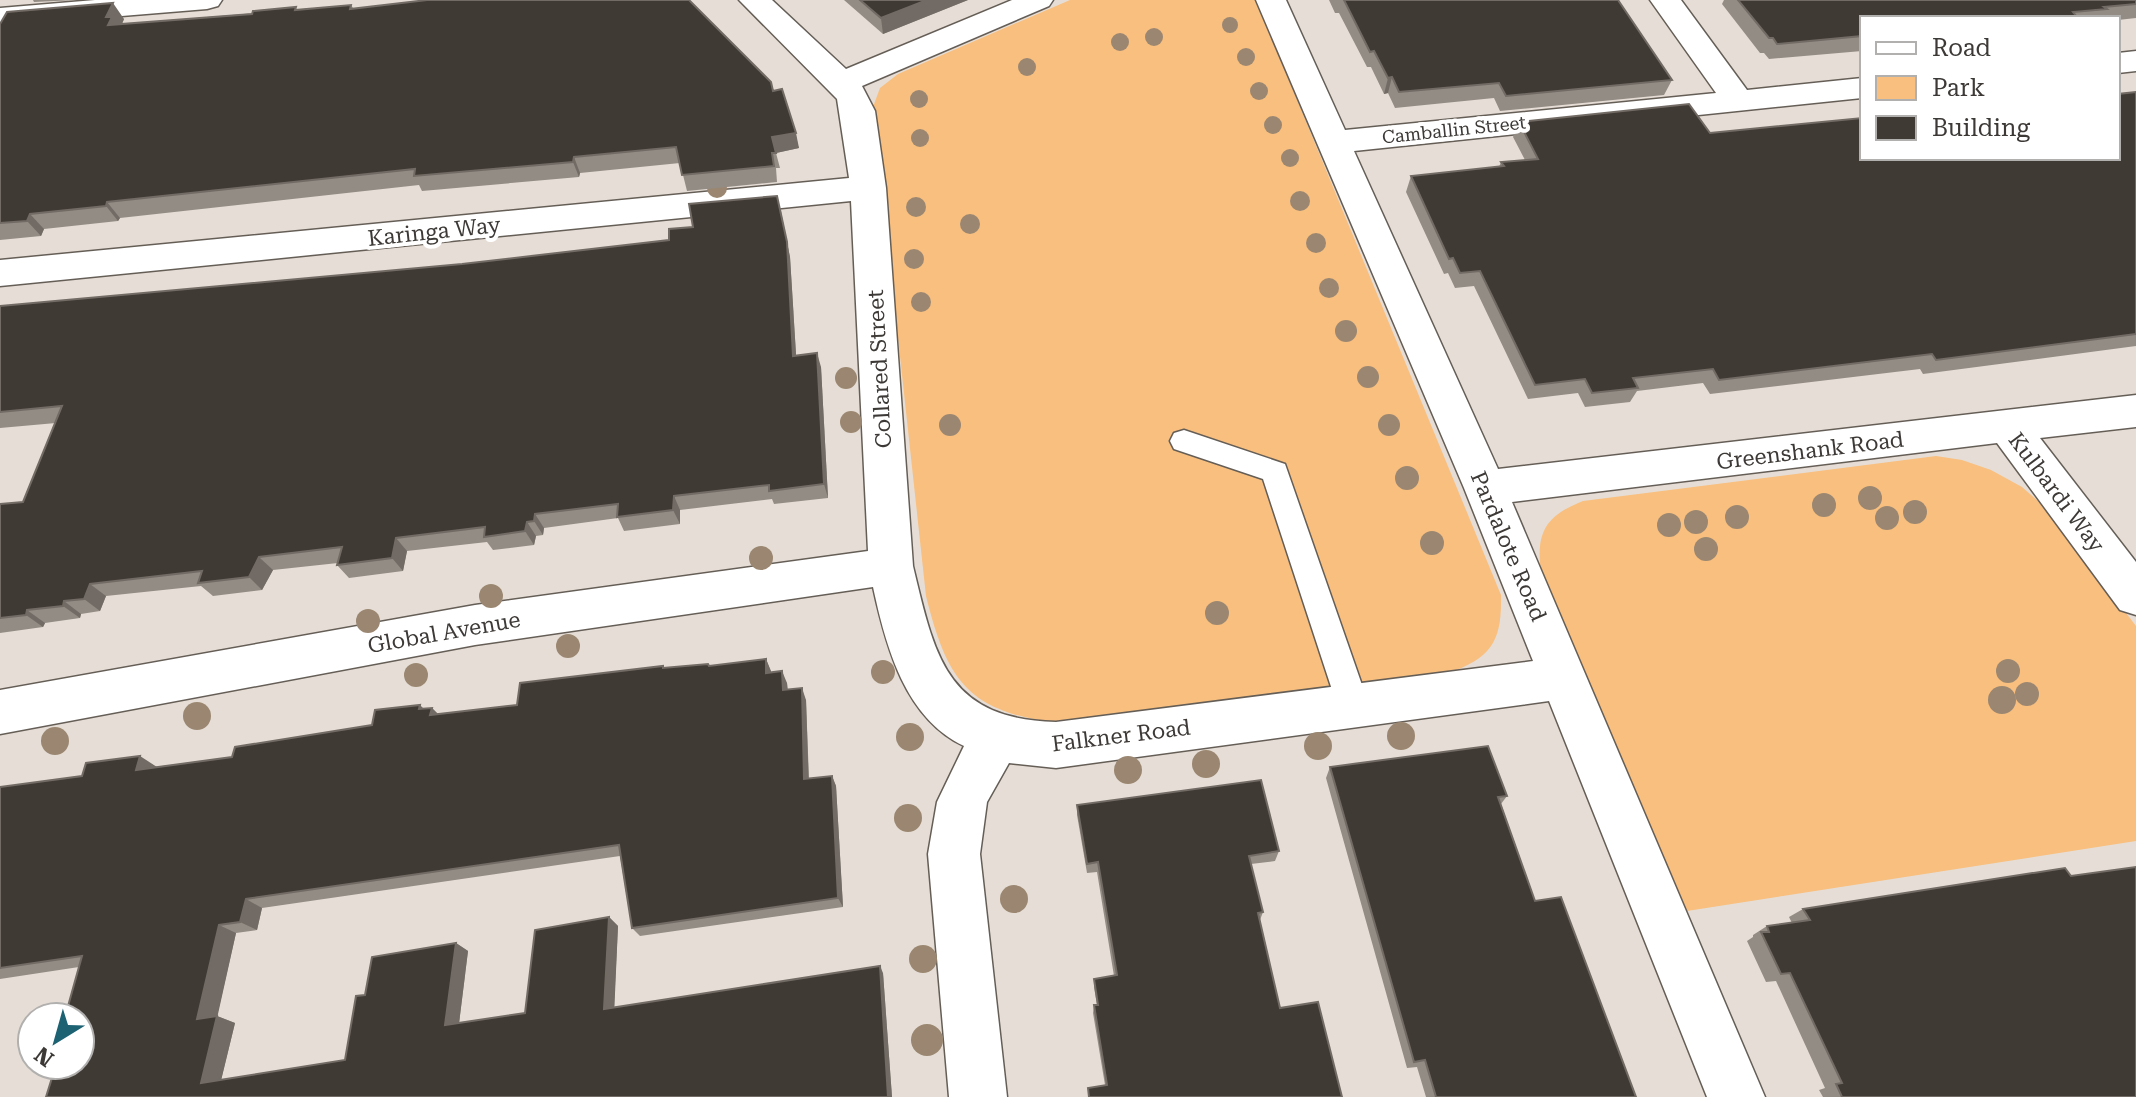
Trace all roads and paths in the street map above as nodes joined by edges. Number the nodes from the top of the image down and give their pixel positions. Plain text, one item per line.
1 (207, 0) edge
2 (754, 0) edge
3 (1038, 0) edge
4 (1271, 0) edge
5 (1665, 0) edge
6 (0, 17) edge
7 (842, 83) junction
8 (1860, 88) edge
9 (1738, 100) junction
10 (1333, 142) junction
11 (868, 188) junction
12 (0, 273) edge
13 (2136, 411) edge
14 (2007, 426) junction
15 (1184, 441) dead end
16 (1485, 488) junction
17 (891, 566) junction
18 (2136, 596) edge
19 (1564, 678) junction
20 (1353, 705) junction
21 (0, 712) edge
22 (998, 738) junction
23 (978, 1097) edge
24 (1736, 1097) edge

1 - 6 street
2 - 7 street, Collared Street
3 - 7 street
4 - 10 street, Pardalote Road
5 - 9 street
7 - 11 street, Collared Street
8 - 9 street, Camballin Street
9 - 10 street, Camballin Street
10 - 16 street, Pardalote Road
11 - 12 street, Karinga Way
11 - 17 street, Collared Street
13 - 14 street, Greenshank Road
14 - 16 street, Greenshank Road
14 - 18 street, Kulbardi Way
15 - 20 lane
16 - 19 street, Pardalote Road
17 - 21 street, Global Avenue
17 - 22 street, Collared Street
19 - 20 street, Falkner Road
19 - 24 street, Pardalote Road
20 - 22 street, Falkner Road
22 - 23 street

